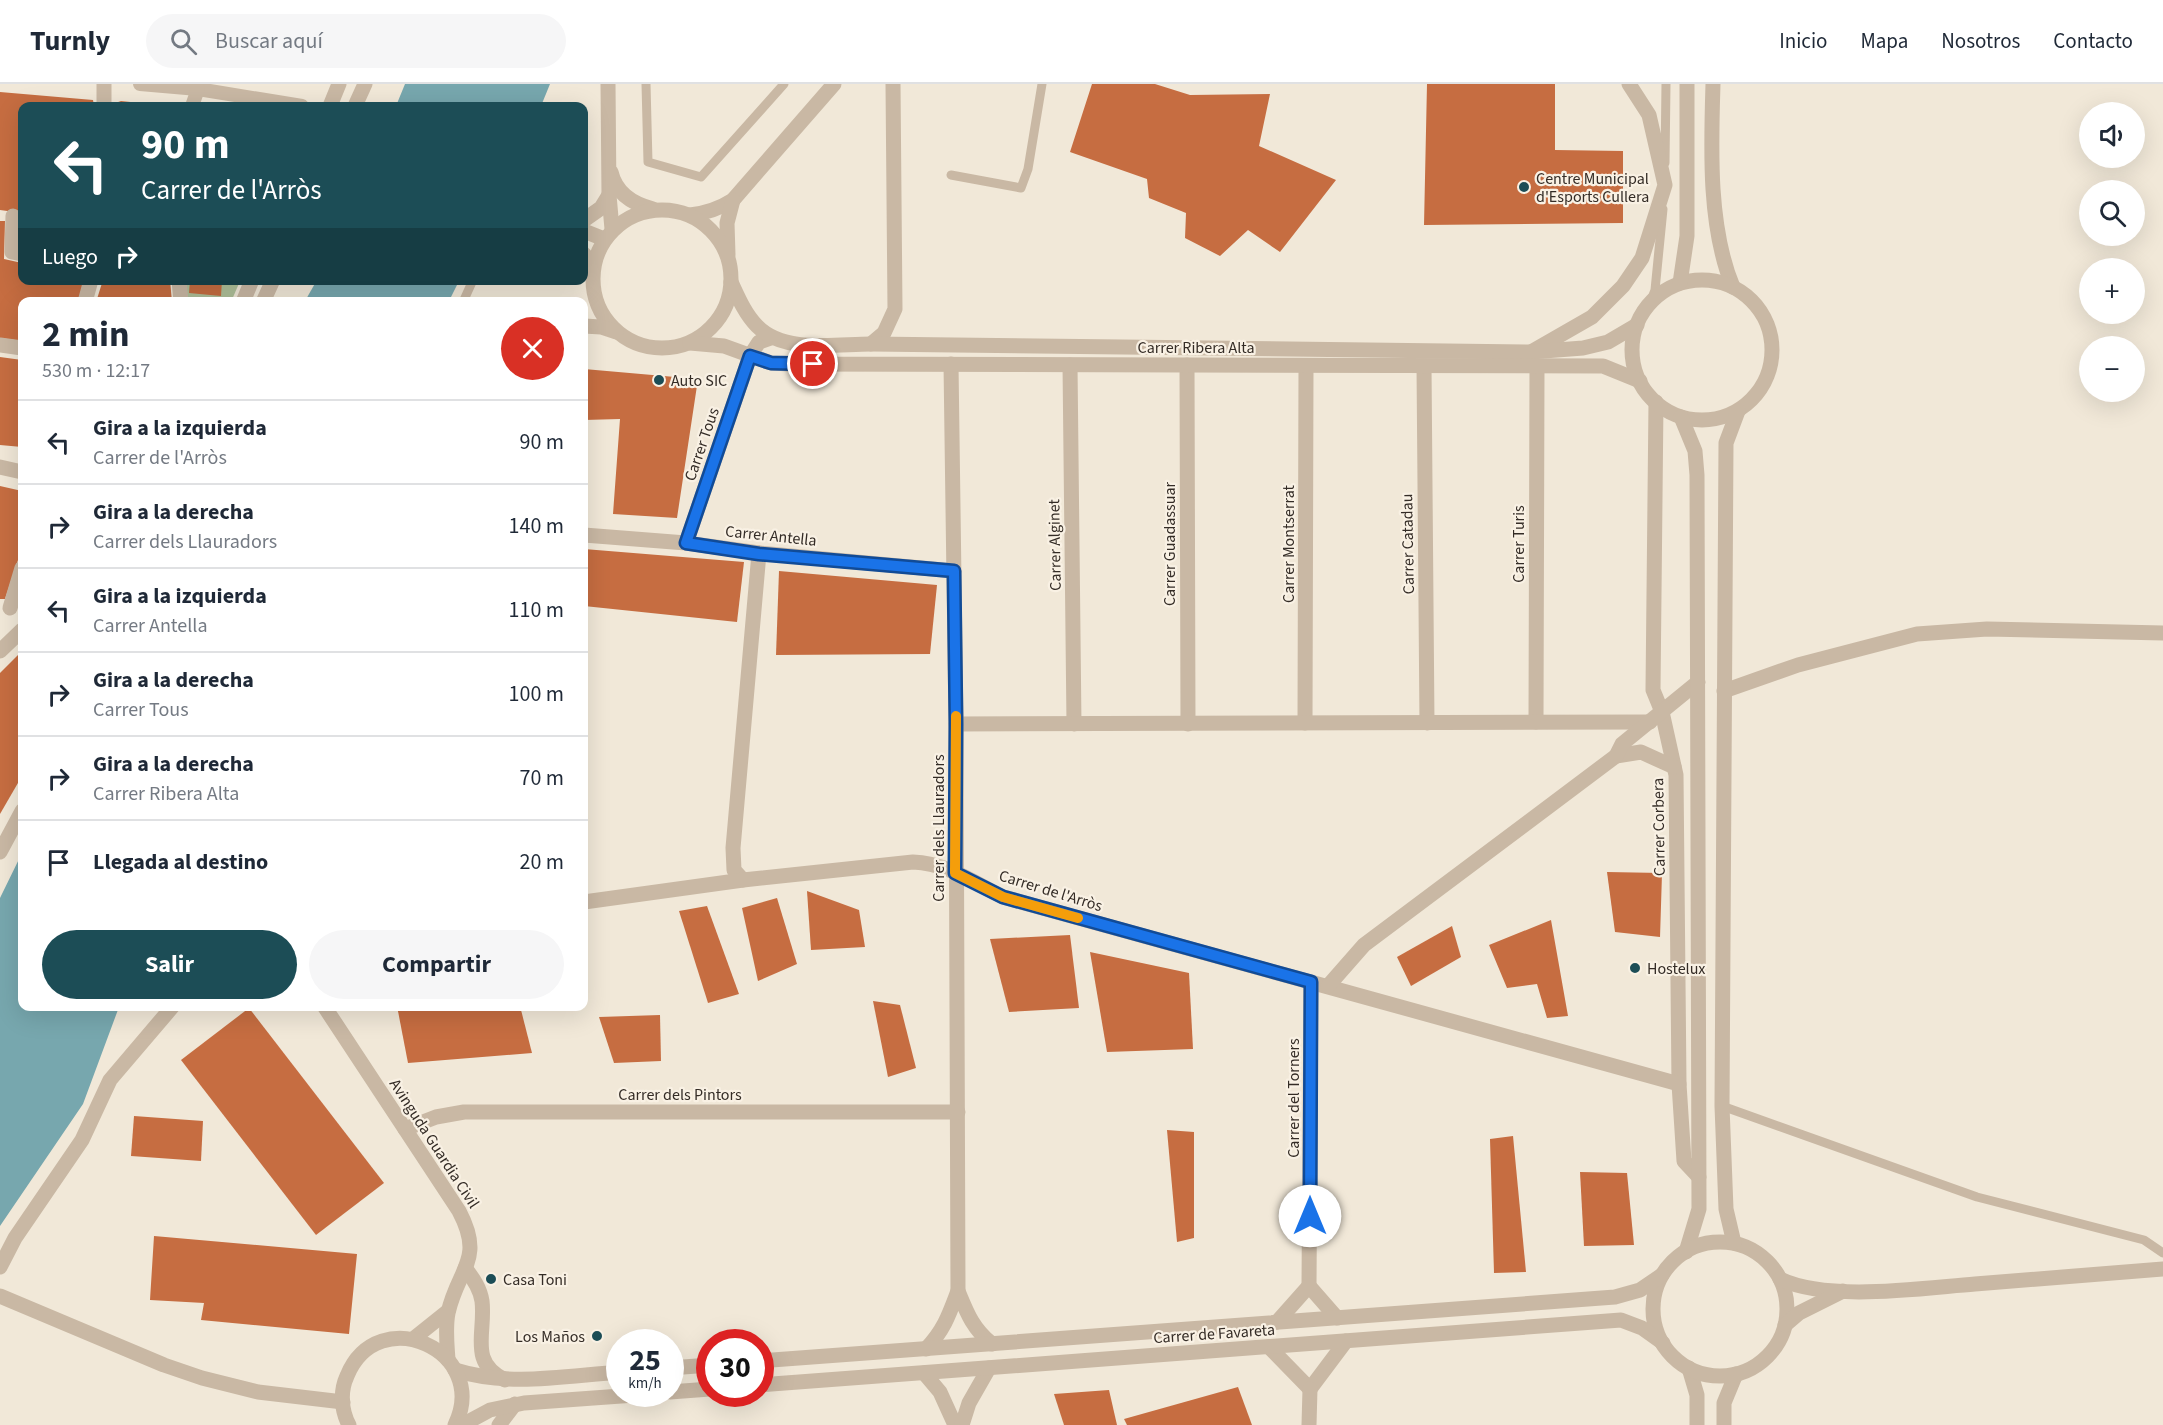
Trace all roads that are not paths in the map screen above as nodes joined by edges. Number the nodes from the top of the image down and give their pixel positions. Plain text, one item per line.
1 (104, 84) edge
2 (140, 84) edge
3 (339, 84) edge
4 (365, 84) edge
5 (608, 84) edge
6 (646, 84) edge
7 (784, 84) edge
8 (834, 84) edge
9 (893, 84) edge
10 (1042, 84) edge
11 (1629, 84) edge
12 (1666, 84) edge
13 (1688, 84) edge
14 (1713, 84) edge
15 (198, 89) junction
16 (231, 89) edge
17 (104, 102) edge
18 (193, 102) edge
19 (285, 102) edge
20 (332, 102) edge
21 (357, 102) edge
22 (609, 159) junction
23 (951, 175) dead end
24 (1665, 185) junction
25 (609, 195) junction
26 (733, 200) junction
27 (653, 209) junction
28 (690, 215) junction
29 (12, 216) edge
30 (588, 217) edge
31 (588, 232) edge
32 (608, 234) junction
33 (18, 253) edge
34 (728, 255) junction
35 (588, 260) edge
36 (731, 282) junction
37 (592, 284) junction
38 (1680, 284) junction
39 (1733, 287) junction
40 (585, 297) edge
41 (1650, 303) junction
42 (1637, 325) junction
43 (588, 326) edge
44 (617, 333) junction
45 (771, 338) junction
46 (690, 343) junction
47 (871, 344) junction
48 (0, 345) edge
49 (18, 347) edge
50 (1531, 352) junction
51 (750, 356) junction
52 (951, 364) junction
53 (1070, 365) junction
54 (1187, 365) junction
55 (1306, 366) junction
56 (1424, 366) junction
57 (1537, 366) junction
58 (1640, 381) junction
59 (1656, 402) junction
60 (1737, 411) junction
61 (1681, 417) junction
62 (0, 467) edge
63 (18, 471) edge
64 (588, 535) edge
65 (686, 543) junction
66 (759, 554) junction
67 (954, 571) junction
68 (18, 583) edge
69 (11, 609) edge
70 (2163, 633) edge
71 (18, 634) edge
72 (0, 651) edge
73 (1698, 682) junction
74 (1724, 691) junction
75 (1656, 717) junction
76 (1536, 722) junction
77 (1305, 723) junction
78 (1427, 723) junction
79 (956, 724) junction
80 (1074, 724) junction
81 (1188, 724) junction
82 (1616, 756) junction
83 (1674, 767) junction
84 (18, 818) edge
85 (0, 852) edge
86 (955, 873) junction
87 (743, 880) junction
88 (588, 901) edge
89 (1311, 982) junction
90 (1328, 986) junction
91 (169, 1011) edge
92 (327, 1011) edge
93 (1678, 1084) junction
94 (1722, 1106) junction
95 (958, 1112) junction
96 (405, 1129) junction
97 (1699, 1177) junction
98 (1734, 1243) junction
99 (1686, 1251) junction
100 (2163, 1253) edge
101 (0, 1268) edge
102 (465, 1268) junction
103 (2163, 1269) edge
104 (1662, 1275) junction
105 (1780, 1279) junction
106 (1309, 1286) junction
107 (958, 1291) junction
108 (1843, 1291) junction
109 (5, 1298) edge
110 (448, 1311) junction
111 (1337, 1318) junction
112 (1277, 1322) junction
113 (1785, 1324) junction
114 (413, 1339) junction
115 (1346, 1341) junction
116 (1663, 1343) junction
117 (992, 1344) junction
118 (1269, 1347) junction
119 (926, 1349) junction
120 (774, 1360) edge
121 (452, 1365) junction
122 (989, 1368) junction
123 (1689, 1368) junction
124 (606, 1373) edge
125 (924, 1373) junction
126 (1736, 1374) junction
127 (506, 1380) junction
128 (774, 1384) edge
129 (1310, 1389) junction
130 (606, 1397) edge
131 (343, 1402) junction
132 (515, 1404) junction
133 (464, 1424) edge
134 (349, 1425) edge
135 (499, 1425) edge
136 (955, 1425) edge
137 (962, 1425) edge
138 (1310, 1425) edge
139 (1697, 1425) edge
140 (1724, 1425) edge

1 - 17 street
2 - 15 street
3 - 20 street
4 - 21 street
5 - 22 street
6 - 7 lane
8 - 26 street
9 - 47 street
10 - 23 lane
11 - 24 street
12 - 24 lane
13 - 38 street
14 - 39 street
15 - 16 street
15 - 18 street
16 - 19 street
22 - 25 street
22 - 27 street
24 - 41 lane
24 - 50 street
25 - 30 street
25 - 32 street
26 - 28 street
26 - 34 street
27 - 28 street
27 - 32 street
28 - 34 street
29 - 33 street
31 - 32 street
32 - 35 street
34 - 36 street
35 - 37 street
36 - 45 street
36 - 46 street
37 - 40 street
37 - 44 street
38 - 39 street
38 - 41 street
39 - 60 street
41 - 42 street
42 - 50 street, Carrer Ribera Alta
42 - 58 street
43 - 44 street
44 - 46 street
45 - 47 street, Carrer Ribera Alta
45 - 51 street
46 - 51 street, Carrer Ribera Alta
47 - 50 street, Carrer Ribera Alta
48 - 49 street
51 - 52 street, Carrer Ribera Alta
51 - 65 street, Carrer Tous
52 - 53 street, Carrer Ribera Alta
52 - 67 street, Carrer dels Llauradors
53 - 54 street, Carrer Ribera Alta
53 - 80 street, Carrer Alginet
54 - 55 street, Carrer Ribera Alta
54 - 81 street, Carrer Guadassuar
55 - 56 street, Carrer Ribera Alta
55 - 77 street, Carrer Montserrat
56 - 57 street, Carrer Ribera Alta
56 - 78 street, Carrer Catadau
57 - 58 street, Carrer Ribera Alta
57 - 76 street, Carrer Turis
58 - 59 street
59 - 61 street
59 - 75 street, Carrer Corbera
60 - 61 street
60 - 74 street
61 - 73 street
62 - 63 street
64 - 65 street, Carrer Antella
65 - 66 street, Carrer Antella
66 - 67 street, Carrer Antella
66 - 87 street
67 - 79 street, Carrer dels Llauradors
68 - 69 street
70 - 74 street
71 - 72 street
73 - 75 street
73 - 97 street
74 - 94 street
75 - 76 street
75 - 82 street
75 - 83 street, Carrer Corbera
76 - 78 street
77 - 78 street
77 - 81 street
79 - 80 street
79 - 86 street, Carrer dels Llauradors
80 - 81 street
82 - 83 street
82 - 90 street
83 - 93 street, Carrer Corbera
84 - 85 street
86 - 87 street, Carrer de l'Arròs
86 - 89 street, Carrer de l'Arròs
86 - 95 street, Carrer dels Llauradors
87 - 88 street, Carrer de l'Arròs
89 - 90 street, Carrer de l'Arròs
89 - 106 street, Carrer del Torners
90 - 93 street, Carrer de l'Arròs
91 - 101 street
92 - 96 street, Avinguda Guardia Civil
93 - 97 street, Carrer Corbera
94 - 98 street
94 - 100 lane
95 - 96 street, Carrer dels Pintors
95 - 107 street, Carrer dels Llauradors
96 - 102 street, Avinguda Guardia Civil
97 - 99 street
98 - 99 street
98 - 105 street
99 - 104 street
102 - 110 street, Avinguda Guardia Civil
102 - 127 street
103 - 108 street
104 - 111 street, Carrer de Favareta
104 - 116 street
105 - 108 street
105 - 113 street
106 - 111 street
106 - 112 street
107 - 117 street, Carrer dels Llauradors
107 - 119 street, Carrer dels Llauradors
108 - 113 street
109 - 131 street
110 - 114 street
110 - 121 street
111 - 112 street, Carrer de Favareta
112 - 117 street, Carrer de Favareta
113 - 126 street
114 - 121 street
114 - 131 street
115 - 116 street, Carrer de Favareta
115 - 118 street, Carrer de Favareta
115 - 129 street
116 - 123 street
117 - 119 street, Carrer de Favareta
118 - 122 street, Carrer de Favareta
118 - 129 street
119 - 120 street, Carrer de Favareta
121 - 127 street
121 - 133 street
122 - 125 street, Carrer de Favareta
122 - 137 street
123 - 126 street
123 - 139 street
124 - 127 street
125 - 128 street, Carrer de Favareta
125 - 136 street
126 - 140 street
129 - 138 street
130 - 132 street
131 - 134 street
132 - 133 street
132 - 135 street

